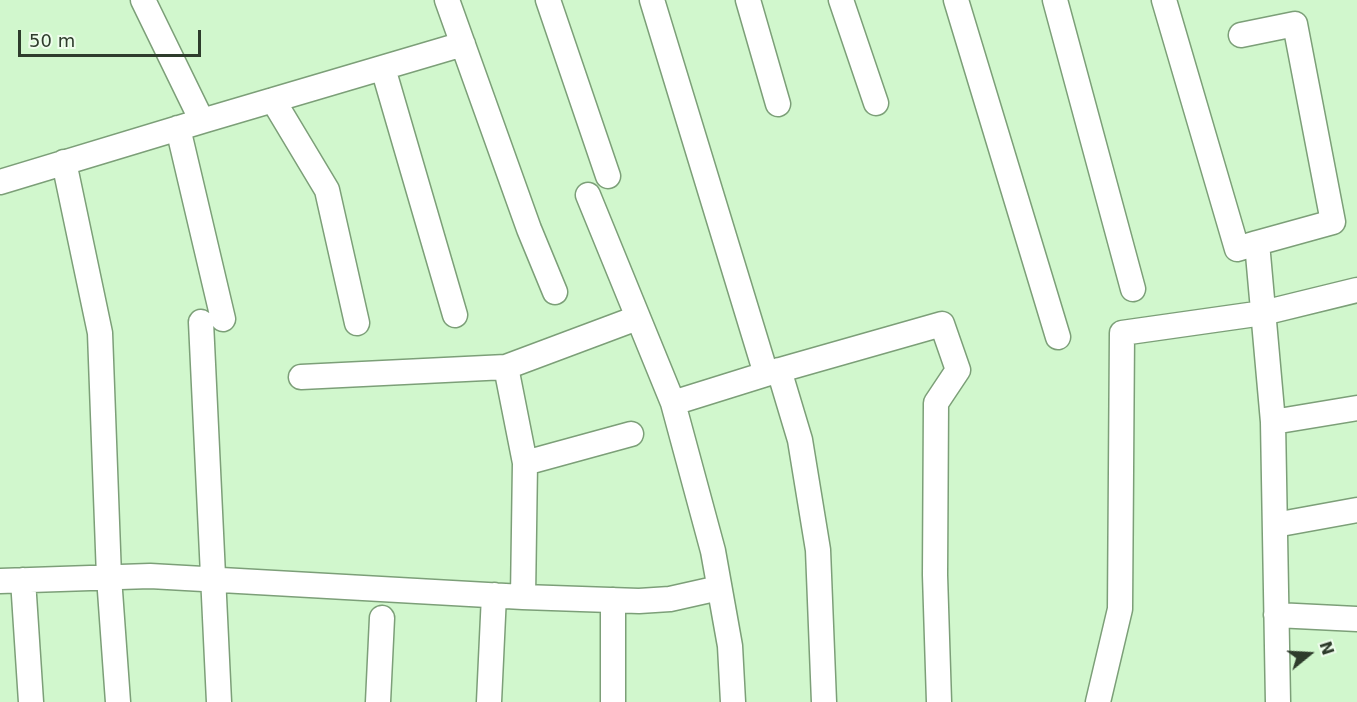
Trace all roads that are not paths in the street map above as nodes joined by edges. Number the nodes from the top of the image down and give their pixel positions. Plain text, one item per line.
1 (143, 0) edge
2 (447, 0) edge
3 (548, 0) edge
4 (652, 0) edge
5 (748, 0) edge
6 (842, 0) edge
7 (956, 0) edge
8 (1055, 0) edge
9 (1164, 0) edge
10 (1241, 35) dead end
11 (463, 44) junction
12 (383, 68) junction
13 (273, 100) junction
14 (876, 103) dead end
15 (778, 104) dead end
16 (202, 121) junction
17 (177, 128) junction
18 (64, 162) junction
19 (608, 176) dead end
20 (0, 182) edge
21 (588, 195) dead end
22 (1257, 243) junction
23 (1133, 289) dead end
24 (1357, 290) edge
25 (555, 292) dead end
26 (1263, 313) junction
27 (455, 315) dead end
28 (638, 318) junction
29 (357, 323) dead end
30 (1058, 337) dead end
31 (506, 367) junction
32 (772, 372) junction
33 (301, 377) dead end
34 (673, 403) junction
35 (1357, 408) edge
36 (1273, 422) junction
37 (631, 434) dead end
38 (525, 463) junction
39 (1357, 510) edge
40 (1275, 525) junction
41 (6, 575) edge
42 (109, 577) junction
43 (214, 579) junction
44 (719, 588) junction
45 (494, 595) junction
46 (523, 597) junction
47 (613, 600) junction
48 (1276, 615) junction
49 (382, 618) dead end
50 (1357, 619) edge
51 (31, 702) edge
52 (118, 702) edge
53 (219, 702) edge
54 (378, 702) edge
55 (489, 702) edge
56 (613, 702) edge
57 (733, 702) edge
58 (824, 702) edge
59 (939, 702) edge
60 (1098, 702) edge
61 (1278, 702) edge

1 - 16 street
2 - 11 street
3 - 19 street
4 - 32 street
5 - 15 street
6 - 14 street
7 - 30 street
8 - 23 street
9 - 22 street
10 - 22 street
11 - 12 street
11 - 25 street
12 - 13 street
12 - 27 street
13 - 16 street
13 - 29 street
16 - 17 street
17 - 18 street
17 - 43 street
18 - 20 street
18 - 42 street
21 - 28 street
22 - 26 street
24 - 26 street
26 - 36 street
26 - 60 street
28 - 31 street
28 - 34 street
31 - 33 street
31 - 38 street
32 - 34 street
32 - 58 street
32 - 59 street
34 - 44 street
35 - 36 street
36 - 40 street
37 - 38 street
38 - 46 street
39 - 40 street
40 - 48 street
41 - 42 street
41 - 51 street
42 - 43 street
42 - 52 street
43 - 45 street
43 - 53 street
44 - 47 street
44 - 57 street
45 - 46 street
45 - 55 street
46 - 47 street
47 - 56 street
48 - 50 street
48 - 61 street
49 - 54 street

